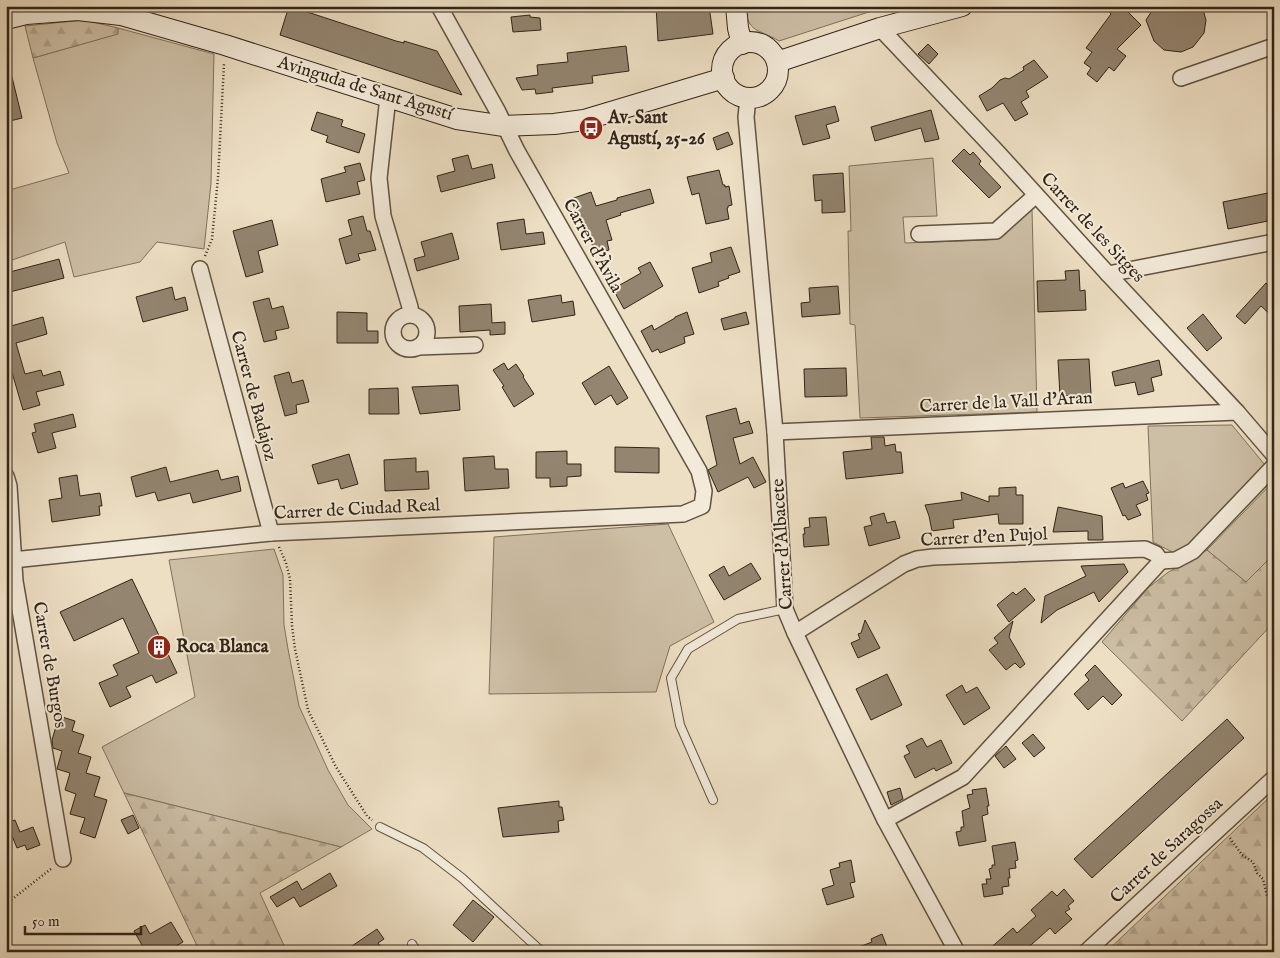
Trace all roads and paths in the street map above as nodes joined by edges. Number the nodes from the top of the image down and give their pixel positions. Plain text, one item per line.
1 (439, 6) edge
2 (736, 6) edge
3 (962, 6) edge
4 (122, 11) edge
5 (6, 18) edge
6 (880, 28) junction
7 (742, 44) junction
8 (225, 45) junction
9 (1274, 46) edge
10 (777, 62) junction
11 (724, 78) junction
12 (1181, 78) dead end
13 (388, 98) junction
14 (748, 98) junction
15 (504, 126) junction
16 (1036, 196) junction
17 (919, 234) dead end
18 (1274, 242) edge
19 (200, 269) joint
20 (1108, 274) junction
21 (410, 314) junction
22 (475, 345) dead end
23 (418, 347) junction
24 (1237, 412) junction
25 (776, 432) junction
26 (1274, 455) edge
27 (1274, 466) edge
28 (6, 476) edge
29 (702, 506) joint
30 (271, 533) junction
31 (13, 560) junction
32 (1161, 561) junction
33 (785, 609) junction
34 (795, 633) junction
35 (1274, 778) edge
36 (713, 800) dead end
37 (885, 820) junction
38 (380, 827) joint
39 (1220, 828) junction
40 (63, 859) joint
41 (1274, 902) edge
42 (6, 904) edge
43 (412, 944) dead end
44 (1274, 946) edge
45 (417, 952) edge
46 (542, 952) edge
47 (957, 952) edge
48 (1086, 952) edge
49 (1262, 952) edge

1 - 15 street, Carrer d'Àvila
2 - 7 street
3 - 6 street
4 - 5 street, Avinguda de Sant Agustí
4 - 8 street, Avinguda de Sant Agustí
6 - 10 street
6 - 16 street, Carrer de les Sitges
7 - 10 street
7 - 11 street
8 - 13 street, Avinguda de Sant Agustí
8 - 19 path
9 - 12 street
10 - 14 street
11 - 14 street
11 - 15 street, Avinguda de Sant Agustí
13 - 15 street, Avinguda de Sant Agustí
13 - 21 street
14 - 25 street, Carrer d'Albacete
15 - 29 street, Carrer d'Àvila
16 - 17 street
16 - 20 street, Carrer de les Sitges
18 - 20 street
19 - 30 street, Carrer de Badajoz
20 - 24 street, Carrer de les Sitges
21 - 23 street
21 - 23 street
22 - 23 street
24 - 25 street, Carrer de la Vall d'Aran
24 - 26 street, Carrer de les Sitges
25 - 33 street, Carrer d'Albacete
27 - 32 street
28 - 31 street, Carrer de Burgos
29 - 30 street, Carrer de Ciudad Real
30 - 31 street, Carrer de Ciudad Real
30 - 38 path
31 - 40 street, Carrer de Burgos
32 - 34 street, Carrer d'en Pujol
32 - 37 street
33 - 34 street, Carrer d'Albacete
33 - 36 lane
34 - 37 street, Carrer d'Albacete
35 - 39 street, Carrer de Saragossa
37 - 47 street, Carrer d'Albacete
38 - 46 lane
39 - 41 path
39 - 48 street, Carrer de Saragossa
40 - 42 path
43 - 45 lane
44 - 49 path

